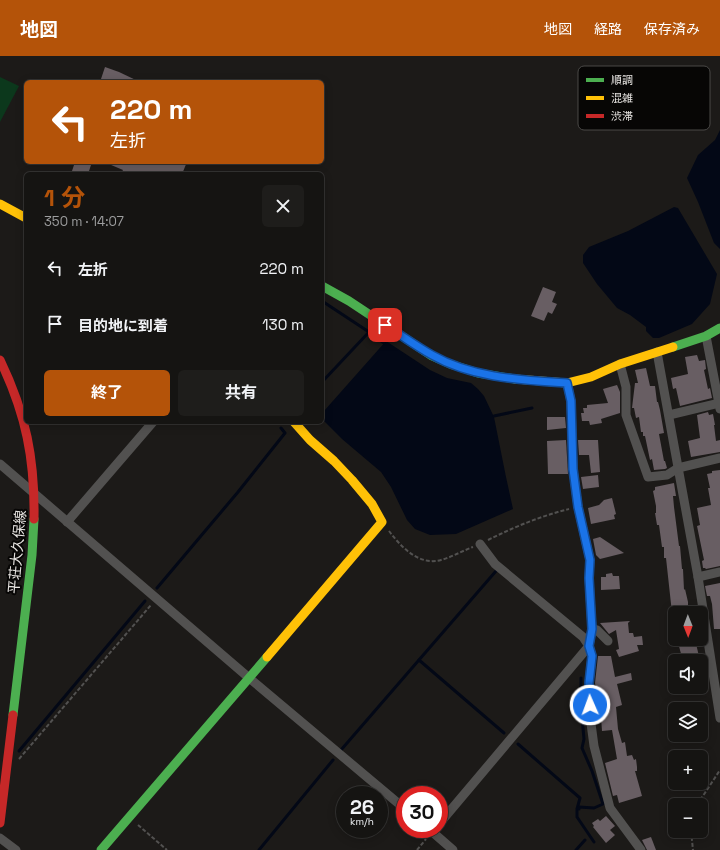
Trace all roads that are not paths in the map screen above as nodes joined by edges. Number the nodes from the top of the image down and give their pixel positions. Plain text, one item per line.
1 (0, 204) edge
2 (24, 217) edge
3 (324, 287) edge
4 (720, 328) edge
5 (706, 336) junction
6 (657, 352) junction
7 (0, 360) edge
8 (620, 364) junction
9 (567, 383) junction
10 (720, 405) edge
11 (668, 415) junction
12 (24, 419) edge
13 (25, 424) edge
14 (151, 424) edge
15 (296, 424) edge
16 (720, 458) edge
17 (0, 464) edge
18 (678, 468) junction
19 (35, 495) junction
20 (67, 522) junction
21 (480, 544) dead end
22 (720, 572) edge
23 (698, 577) junction
24 (592, 629) junction
25 (608, 641) dead end
26 (589, 646) junction
27 (248, 677) junction
28 (719, 705) edge
29 (720, 718) edge
30 (396, 801) edge
31 (448, 813) edge
32 (0, 822) edge
33 (0, 838) edge
34 (440, 838) edge
35 (16, 850) edge
36 (101, 850) edge
37 (453, 850) edge
38 (642, 850) edge

1 - 2 street
3 - 9 street
4 - 5 street
5 - 6 street
5 - 10 street
6 - 8 street
6 - 11 street
7 - 12 street, 平荘大久保線
8 - 9 street
8 - 18 street
9 - 24 street
10 - 11 street
11 - 18 street
13 - 19 street, 平荘大久保線
14 - 20 street
15 - 27 street
16 - 18 street
17 - 19 street
18 - 23 street
19 - 20 street
19 - 32 street, 平荘大久保線
20 - 27 street
21 - 26 street
22 - 23 street
23 - 28 street
24 - 25 street
24 - 26 street
26 - 31 street
26 - 38 street
27 - 30 street
27 - 36 street
28 - 29 street
33 - 35 street
34 - 37 street

